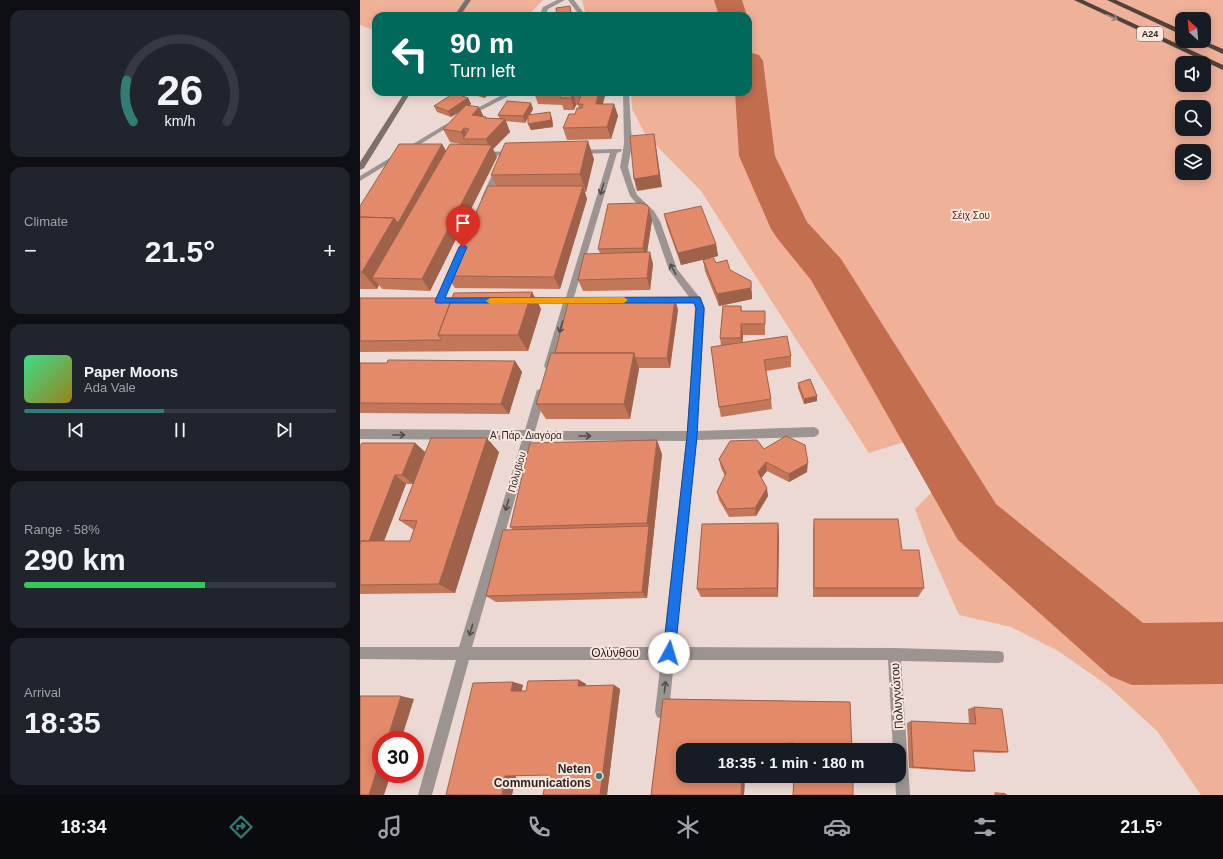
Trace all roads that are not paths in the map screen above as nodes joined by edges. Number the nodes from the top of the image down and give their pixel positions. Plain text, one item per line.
1 (468, 0) edge
2 (562, 0) edge
3 (572, 0) edge
4 (1077, 0) edge
5 (1110, 0) edge
6 (460, 12) edge
7 (544, 12) edge
8 (580, 12) edge
9 (1175, 30) edge
10 (1211, 46) edge
11 (1223, 52) edge
12 (1223, 68) edge
13 (405, 96) edge
14 (505, 96) edge
15 (626, 96) edge
16 (614, 151) junction
17 (626, 151) junction
18 (573, 152) edge
19 (525, 153) edge
20 (473, 154) edge
21 (505, 154) junction
22 (399, 155) junction
23 (414, 155) edge
24 (363, 158) edge
25 (360, 168) edge
26 (360, 179) edge
27 (480, 210) edge
28 (458, 259) edge
29 (516, 300) edge
30 (570, 300) junction
31 (586, 300) edge
32 (657, 300) edge
33 (697, 300) junction
34 (439, 301) edge
35 (814, 432) dead end
36 (360, 434) edge
37 (527, 435) junction
38 (692, 436) junction
39 (360, 653) edge
40 (464, 653) junction
41 (669, 653) junction
42 (894, 654) junction
43 (998, 657) dead end
44 (660, 724) edge
45 (425, 795) edge
46 (903, 795) edge

1 - 6 main road
2 - 7 street
3 - 8 street
4 -> 12 highway, Α24
5 - 9 highway, Α24
10 - 11 highway
13 - 24 main road
14 - 22 street
15 - 17 street
16 - 17 street
16 - 18 street
16 -> 30 street, Πολυβίου
33 -> 17 street
19 - 21 street
20 - 21 street
21 - 27 street
22 - 23 street
22 - 26 street
24 - 25 main road
28 - 34 street
29 - 30 street
30 - 31 street
30 -> 37 street, Πολυβίου
32 - 33 street
33 - 38 street
35 - 38 street, Α' Πάρ. Διαγόρα
36 -> 37 street, Α' Πάρ. Διαγόρα
37 -> 38 street, Α' Πάρ. Διαγόρα
37 -> 40 street, Πολυβίου
38 - 41 street
39 - 40 street, Ολύνθου
40 - 41 street, Ολύνθου
40 - 45 street, Πολυβίου
41 - 42 street, Ολύνθου
44 -> 41 street
42 - 43 street, Πολυγνώτου
42 - 46 street, Πολυγνώτου

